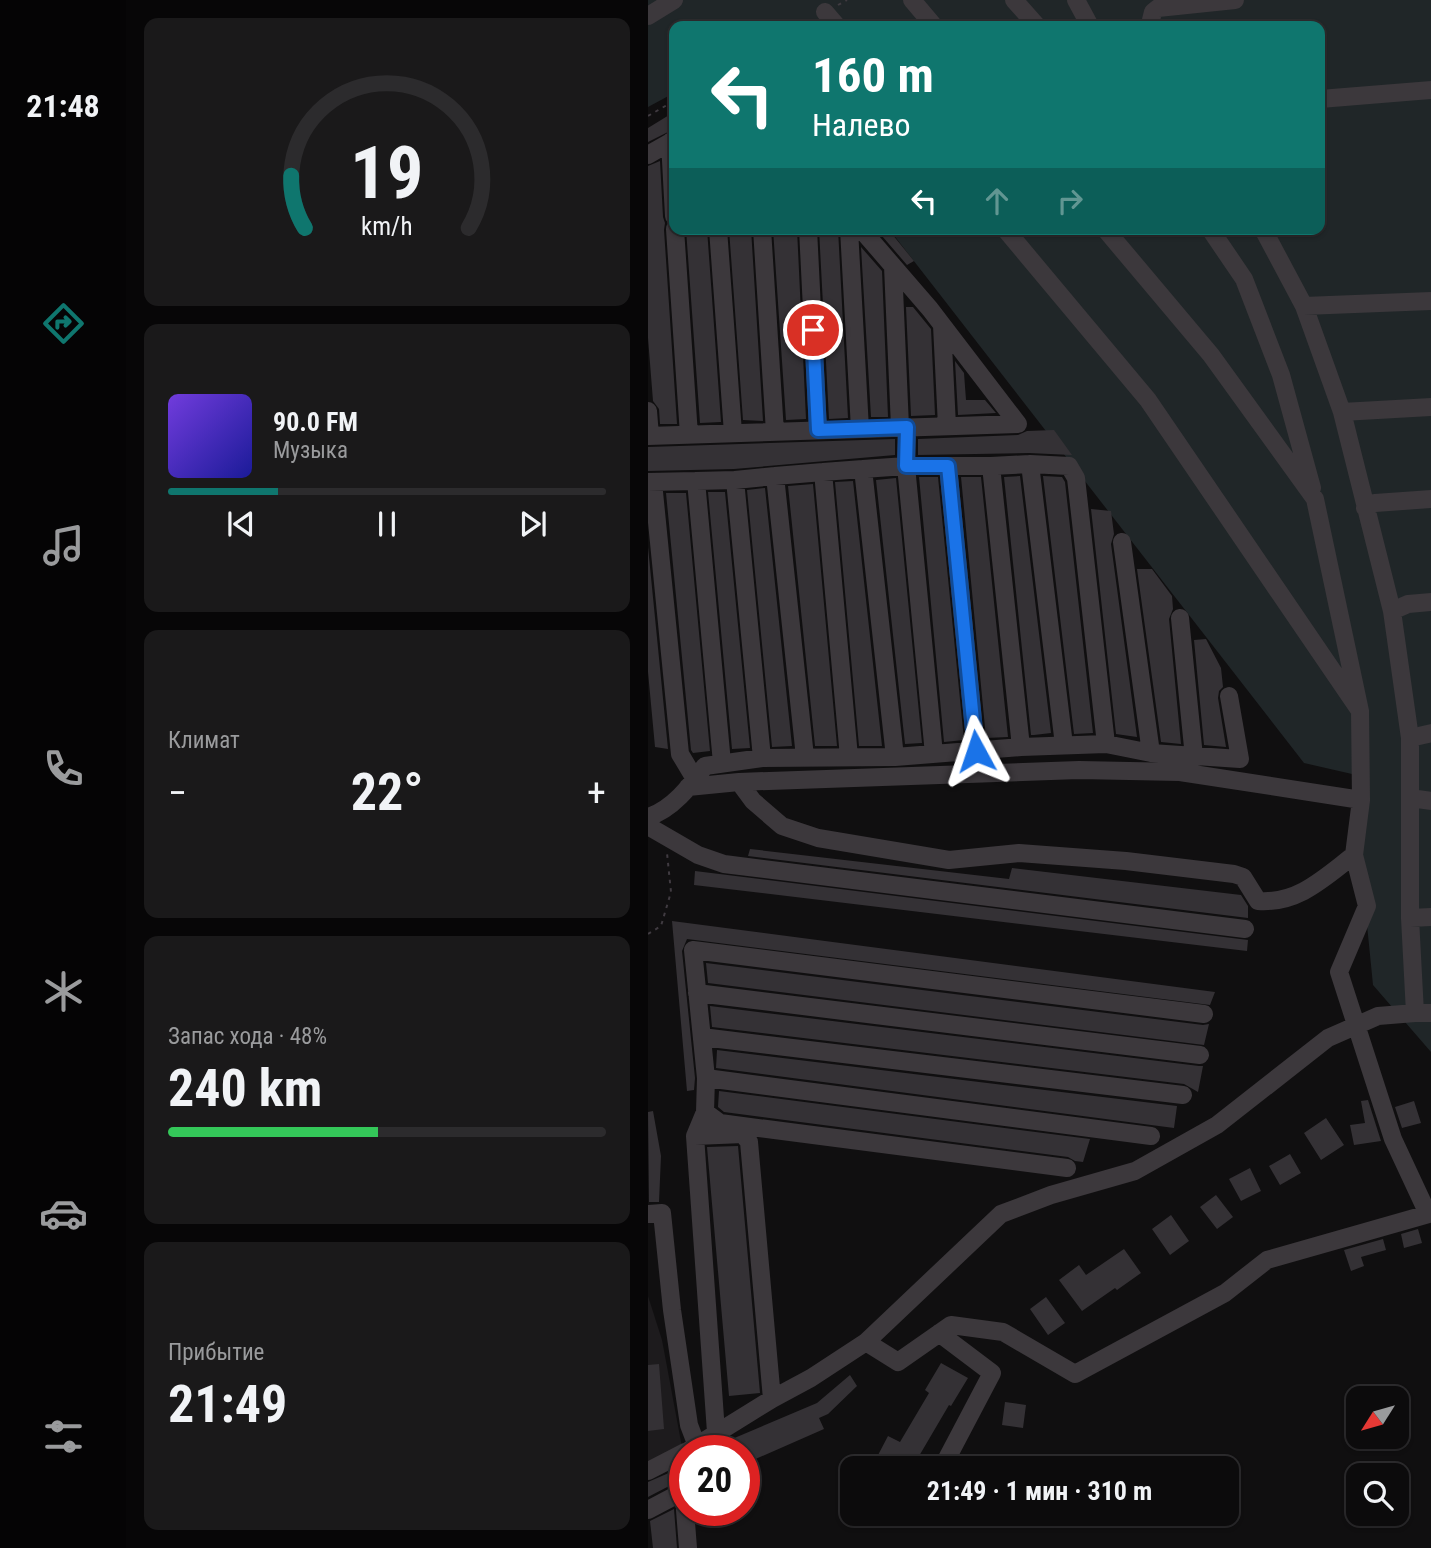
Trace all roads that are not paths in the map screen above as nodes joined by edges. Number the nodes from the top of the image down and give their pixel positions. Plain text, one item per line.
1 (674, 0) edge
2 (912, 0) edge
3 (1014, 0) edge
4 (1076, 0) edge
5 (1139, 0) edge
6 (1235, 0) edge
7 (648, 16) edge
8 (930, 21) edge
9 (1033, 21) edge
10 (1087, 21) edge
11 (1152, 21) edge
12 (1153, 21) edge
13 (1431, 90) edge
14 (1325, 99) edge
15 (669, 143) edge
16 (648, 155) edge
17 (675, 235) edge
18 (718, 235) edge
19 (762, 235) edge
20 (808, 235) edge
21 (849, 235) edge
22 (866, 235) edge
23 (1010, 235) edge
24 (1110, 235) edge
25 (1214, 235) edge
26 (1266, 235) edge
27 (893, 266) junction
28 (1431, 301) edge
29 (1304, 306) junction
30 (942, 325) junction
31 (1431, 407) edge
32 (648, 411) edge
33 (1342, 412) junction
34 (947, 426) junction
35 (904, 427) junction
36 (860, 429) junction
37 (818, 430) junction
38 (775, 432) junction
39 (733, 433) junction
40 (689, 435) junction
41 (649, 436) edge
42 (1030, 464) junction
43 (906, 466) junction
44 (948, 466) junction
45 (990, 466) junction
46 (863, 469) junction
47 (823, 472) junction
48 (775, 476) junction
49 (735, 480) junction
50 (696, 481) junction
51 (651, 482) edge
52 (1315, 499) junction
53 (1431, 499) edge
54 (1365, 508) junction
55 (1122, 542) dead end
56 (1431, 602) edge
57 (1392, 611) junction
58 (1179, 618) dead end
59 (1229, 696) dead end
60 (1360, 711) junction
61 (1431, 733) edge
62 (1410, 738) junction
63 (1106, 744) junction
64 (1064, 745) junction
65 (1021, 747) junction
66 (976, 751) junction
67 (1151, 753) junction
68 (934, 754) junction
69 (805, 757) junction
70 (849, 757) junction
71 (895, 757) junction
72 (1194, 757) junction
73 (762, 758) junction
74 (722, 763) junction
75 (739, 782) junction
76 (692, 783) junction
77 (1410, 798) junction
78 (1361, 800) junction
79 (1431, 801) edge
80 (648, 817) edge
81 (648, 827) edge
82 (1354, 855) junction
83 (1431, 917) edge
84 (1410, 918) junction
85 (1245, 929) dead end
86 (697, 992) junction
87 (1423, 1013) edge
88 (1204, 1014) dead end
89 (1356, 1026) junction
90 (702, 1037) junction
91 (1200, 1055) dead end
92 (706, 1078) junction
93 (1183, 1095) dead end
94 (705, 1112) junction
95 (695, 1136) junction
96 (1151, 1136) dead end
97 (1067, 1168) dead end
98 (648, 1214) edge
99 (1430, 1214) edge
100 (939, 1333) junction
101 (866, 1342) junction
102 (772, 1399) junction
103 (716, 1432) junction
104 (689, 1435) edge
105 (711, 1435) edge
106 (949, 1456) edge
107 (669, 1460) edge
108 (648, 1471) edge
109 (669, 1506) edge
110 (648, 1510) edge
111 (686, 1526) edge
112 (688, 1548) edge

1 - 7 street
2 - 8 street
3 - 9 street
4 - 10 street
5 - 11 street
6 - 12 street
13 - 14 street
15 - 16 street
17 - 40 street
18 - 39 street
19 - 38 street
20 - 37 street
21 - 36 street
22 - 27 street
23 - 60 street
24 - 52 street
25 - 52 street
26 - 29 street
27 - 30 street
27 - 35 street
28 - 29 street
29 - 33 street
30 - 34 street
30 - 34 street
31 - 33 street
32 - 41 street
33 - 54 street
34 - 35 street
35 - 36 street
35 - 43 street
36 - 37 street
37 - 38 street
38 - 39 street
39 - 40 street
40 - 41 street
42 - 45 street
42 - 63 street
42 - 64 street
43 - 44 street
43 - 46 street
43 - 68 street
44 - 45 street
44 - 66 street
45 - 65 street
46 - 47 street
46 - 71 street
47 - 48 street
47 - 70 street
48 - 49 street
48 - 69 street
49 - 50 street
49 - 73 street
50 - 51 street
50 - 74 street
51 - 76 street
52 - 60 street
53 - 54 street
54 - 57 street
55 - 67 street
56 - 57 street
57 - 62 street
58 - 72 street
59 - 72 street
60 - 78 street
61 - 62 street
62 - 77 street
63 - 64 street
63 - 67 street
64 - 65 street
65 - 66 street
66 - 68 street
67 - 72 street
68 - 71 street
69 - 70 street
69 - 73 street
70 - 71 street
73 - 74 street
74 - 76 street
75 - 76 street
75 - 78 street
75 - 82 street
76 - 80 street
77 - 79 street
77 - 84 street
78 - 82 street
81 - 85 street
82 - 89 street
83 - 84 street
84 - 87 street
86 - 88 street
86 - 90 street
86 - 91 street
87 - 89 street
89 - 99 street
89 - 101 street
90 - 92 street
90 - 93 street
92 - 94 street
92 - 96 street
94 - 95 street
94 - 97 street
95 - 102 street
95 - 103 street
98 - 104 street
99 - 100 street
100 - 101 street
100 - 106 street
101 - 102 street
102 - 103 street
103 - 105 street
107 - 108 street
109 - 110 street
111 - 112 street

